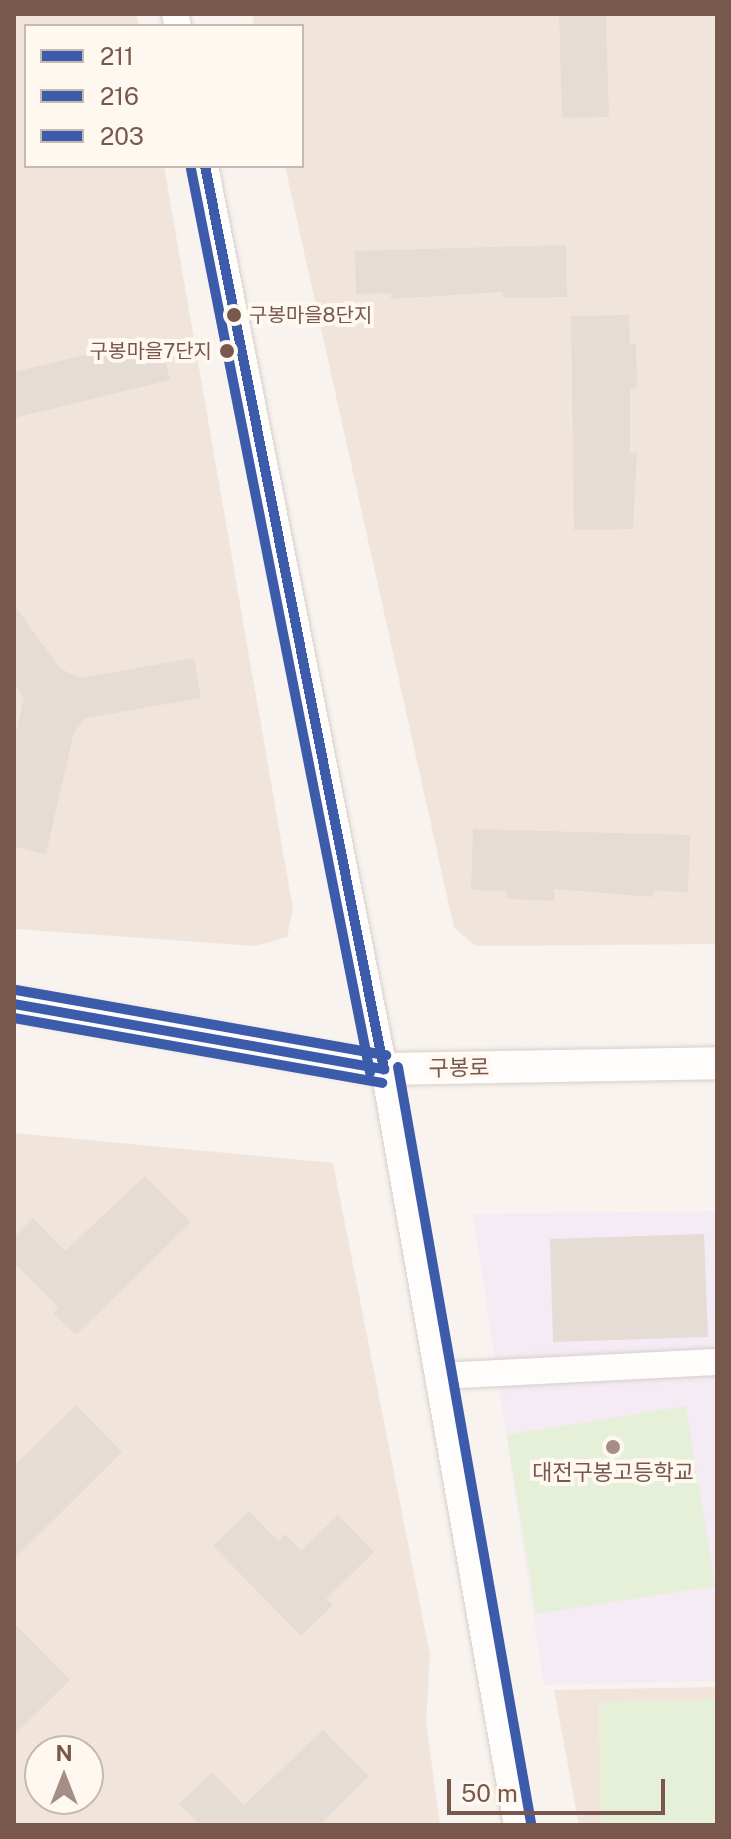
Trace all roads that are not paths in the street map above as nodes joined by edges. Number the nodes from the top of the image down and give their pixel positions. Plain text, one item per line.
1 (205, 168) edge
2 (14, 1004) edge
3 (717, 1063) edge
4 (384, 1069) junction
5 (713, 1362) dead end
6 (438, 1376) junction
7 (517, 1825) edge

1 - 4 street
2 - 4 street, 구봉로
3 - 4 street, 구봉로
4 - 6 street
5 - 6 street
6 - 7 street

